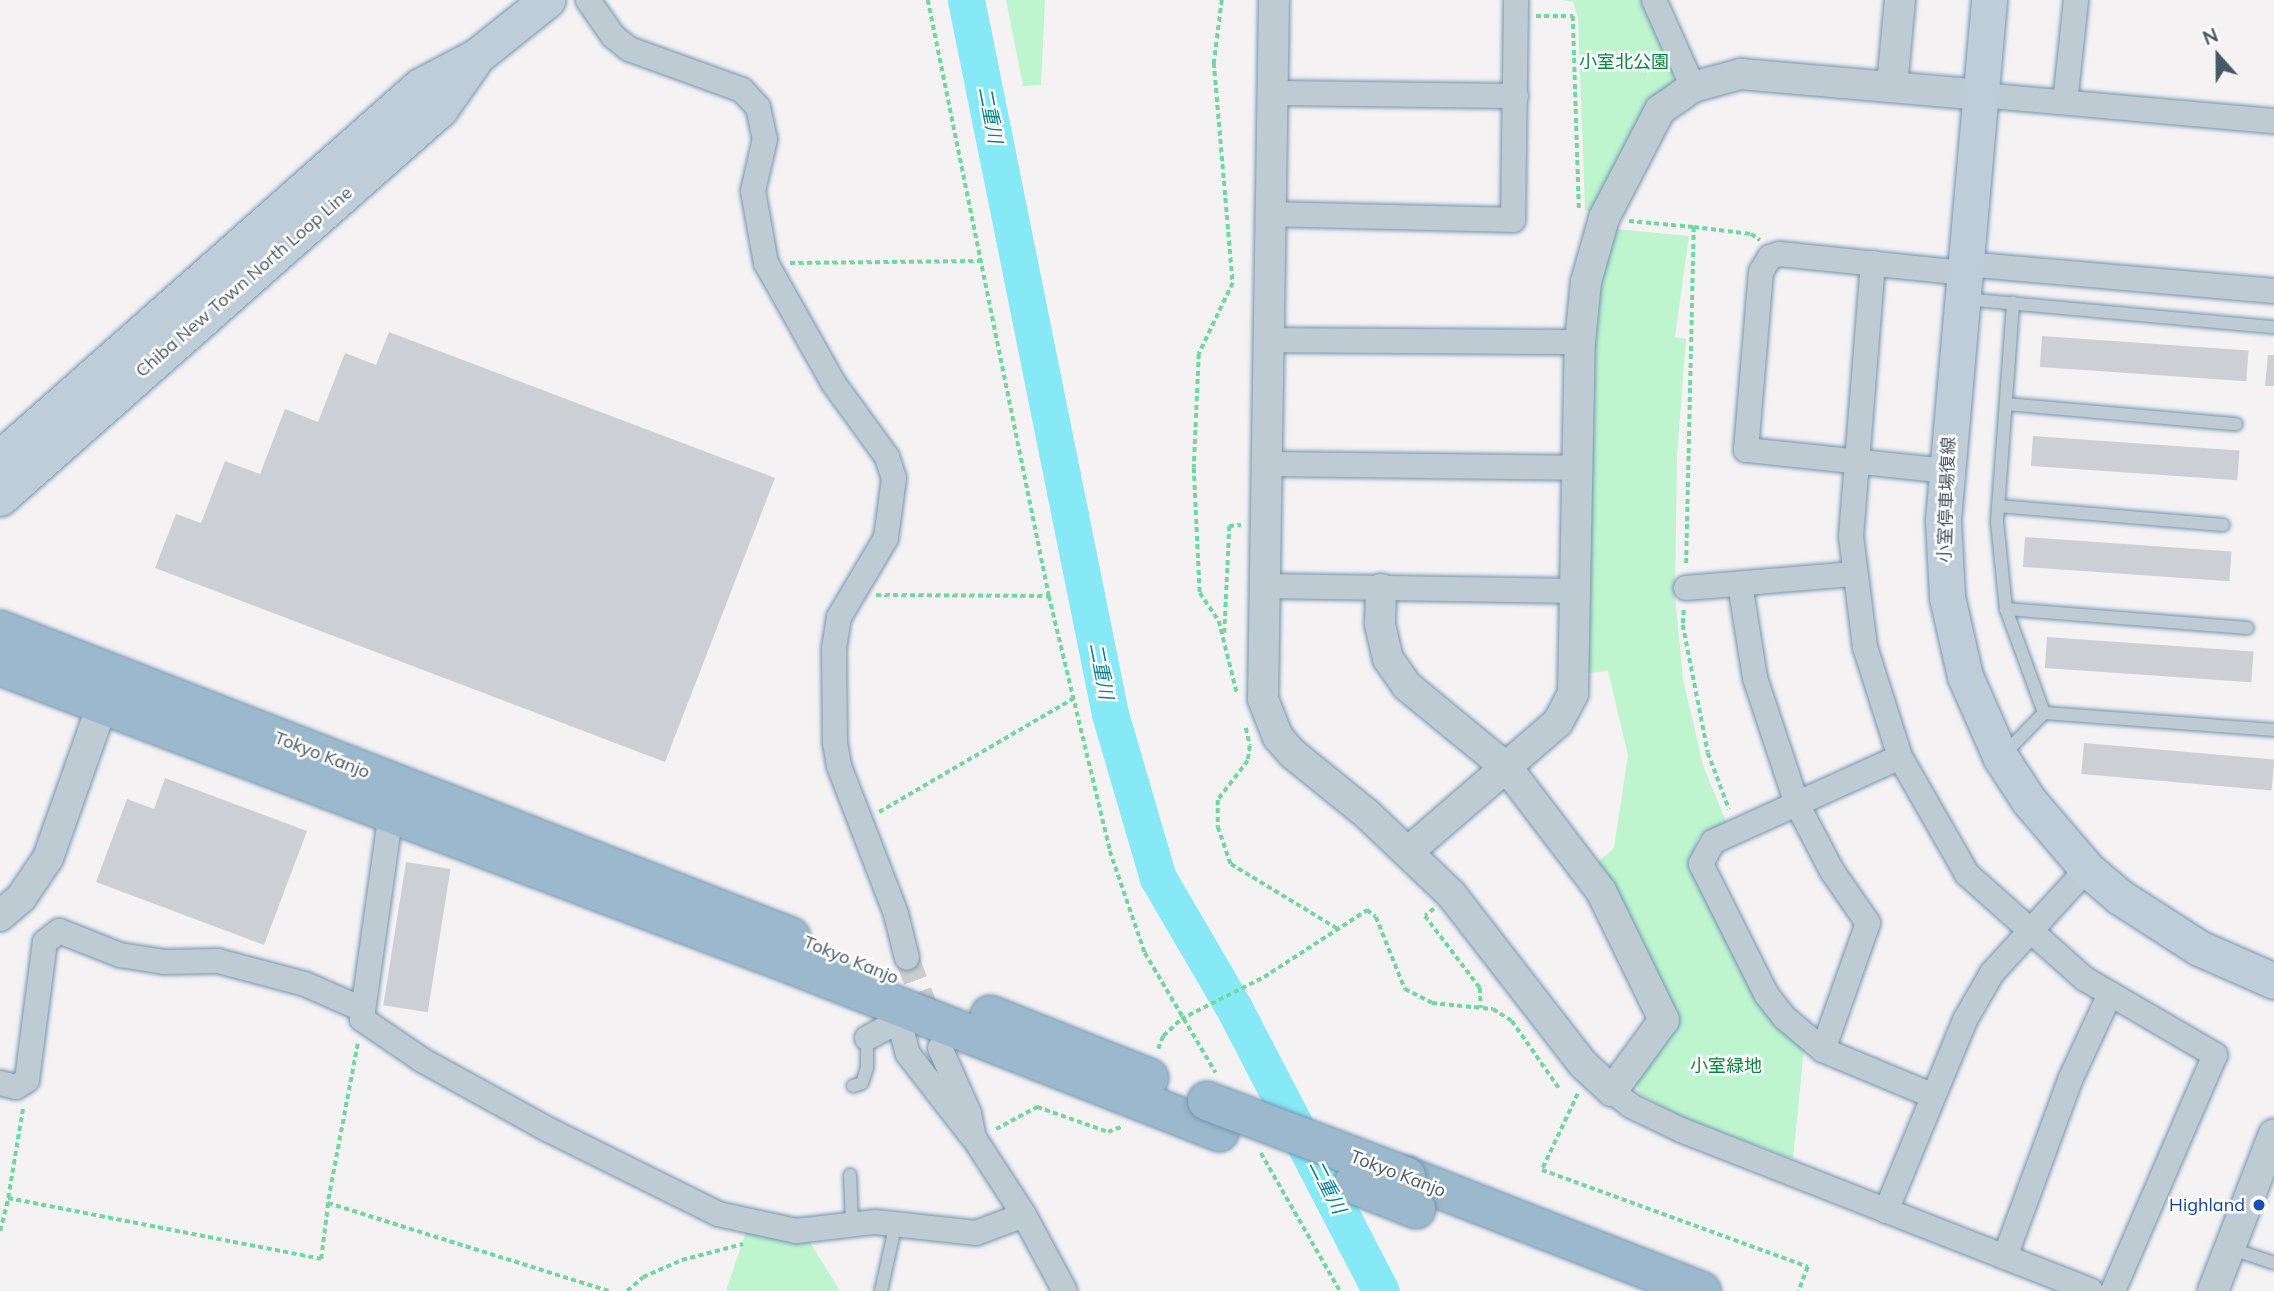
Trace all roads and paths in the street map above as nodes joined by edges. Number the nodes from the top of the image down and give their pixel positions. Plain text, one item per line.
1 (547, 0) edge
2 (588, 0) edge
3 (928, 0) edge
4 (1222, 0) edge
5 (1274, 0) edge
6 (1654, 0) edge
7 (1900, 0) edge
8 (1989, 0) edge
9 (2076, 0) edge
10 (1516, 8) edge
11 (477, 56) junction
12 (1693, 86) junction
13 (1892, 86) junction
14 (1272, 93) junction
15 (1980, 95) junction
16 (1516, 96) junction
17 (2065, 102) junction
18 (2274, 121) edge
19 (1270, 214) junction
20 (1604, 218) junction
21 (1694, 227) junction
22 (1780, 254) junction
23 (983, 261) junction
24 (766, 263) junction
25 (1873, 264) junction
26 (1963, 279) junction
27 (2274, 291) edge
28 (2013, 303) junction
29 (2274, 327) edge
30 (1266, 340) junction
31 (1580, 342) junction
32 (2006, 404) junction
33 (2235, 424) dead end
34 (0, 458) edge
35 (1855, 461) junction
36 (1264, 464) junction
37 (1578, 468) junction
38 (1947, 471) junction
39 (0, 498) edge
40 (1998, 506) junction
41 (1264, 523) junction
42 (2223, 525) dead end
43 (1854, 574) junction
44 (1740, 584) junction
45 (1264, 586) junction
46 (854, 588) junction
47 (1686, 588) junction
48 (1381, 589) junction
49 (1576, 591) junction
50 (1049, 596) junction
51 (2006, 608) junction
52 (2248, 628) dead end
53 (0, 630) edge
54 (1223, 640) junction
55 (0, 666) edge
56 (108, 689) junction
57 (1073, 698) junction
58 (1240, 706) dead end
59 (2043, 713) junction
60 (1244, 720) dead end
61 (2274, 730) edge
62 (1900, 757) junction
63 (2001, 758) junction
64 (1508, 769) junction
65 (1797, 804) junction
66 (391, 812) junction
67 (862, 822) junction
68 (1737, 831) junction
69 (1408, 852) junction
70 (2087, 869) junction
71 (1451, 894) junction
72 (0, 916) edge
73 (1338, 929) junction
74 (2029, 932) junction
75 (907, 958) tunnel mouth
76 (2274, 981) edge
77 (2110, 994) junction
78 (1481, 1008) junction
79 (362, 1014) junction
80 (902, 1015) junction
81 (1181, 1019) junction
82 (867, 1038) joint
83 (940, 1048) tunnel mouth
84 (1822, 1050) junction
85 (1156, 1057) dead end
86 (1590, 1070) junction
87 (27, 1080) junction
88 (0, 1083) edge
89 (853, 1086) dead end
90 (1559, 1088) dead end
91 (1612, 1091) junction
92 (1931, 1095) junction
93 (1213, 1117) junction
94 (1128, 1121) dead end
95 (2274, 1134) edge
96 (975, 1140) junction
97 (850, 1175) dead end
98 (1411, 1193) junction
99 (8, 1198) junction
100 (328, 1203) junction
101 (1886, 1211) junction
102 (1024, 1215) junction
103 (852, 1223) junction
104 (895, 1223) junction
105 (0, 1231) edge
106 (747, 1243) dead end
107 (2230, 1248) junction
108 (2005, 1257) junction
109 (2274, 1263) edge
110 (609, 1291) edge
111 (627, 1291) edge
112 (881, 1291) edge
113 (1065, 1291) edge
114 (1625, 1291) edge
115 (1701, 1291) edge
116 (1799, 1291) edge
117 (2091, 1291) edge
118 (2112, 1291) edge
119 (2213, 1291) edge

1 - 11 main road, Chiba New Town North Loop Line
2 - 24 street
3 - 23 path
4 - 54 path
5 - 14 street
6 - 12 street
7 - 13 street
8 - 15 main road, 小室停車場復線
9 - 17 street
10 - 16 street
10 - 20 path
11 - 34 main road, Chiba New Town North Loop Line
11 - 39 main road, Chiba New Town North Loop Line
12 - 13 street
12 - 20 street
13 - 15 street
14 - 16 street
14 - 19 street
15 - 17 street
15 - 26 main road, 小室停車場復線
16 - 19 street
17 - 18 street
19 - 30 street
20 - 21 path
20 - 31 street
21 - 22 path
21 - 47 path
22 - 25 street
22 - 35 street
23 - 24 path
23 - 50 path
24 - 46 street
25 - 26 street
25 - 35 street
26 - 27 street
26 - 28 lane
26 - 38 main road, 小室停車場復線
28 - 29 lane
28 - 32 lane
30 - 31 street
30 - 36 street
31 - 37 street
32 - 33 lane
32 - 40 lane
35 - 38 street
35 - 43 street
36 - 37 street
36 - 41 street
37 - 49 street
38 - 63 main road, 小室停車場復線
40 - 42 lane
40 - 51 lane
41 - 45 street
41 - 54 path
43 - 44 street
43 - 62 street
44 - 47 street
44 - 65 street
45 - 48 street
45 - 69 street
46 - 50 path
46 - 67 street
47 - 68 path
48 - 49 street
48 - 64 street
49 - 64 street
50 - 57 path
51 - 52 lane
51 - 59 lane
53 - 56 highway, Tokyo Kanjo
54 - 58 path
55 - 56 highway, Tokyo Kanjo
56 - 66 highway, Tokyo Kanjo
56 - 72 street
56 - 93 highway, Tokyo Kanjo
57 - 67 path
57 - 81 path
59 - 61 lane
59 - 63 lane
60 - 73 path
62 - 65 street
62 - 74 street
63 - 70 main road, 小室停車場復線
64 - 69 street
64 - 91 street
65 - 68 street
65 - 84 street
66 - 79 street
66 - 80 highway, Tokyo Kanjo
67 - 75 street
68 - 84 street
69 - 71 street
70 - 74 street
70 - 76 main road, 小室停車場復線
71 - 78 path
71 - 86 street
73 - 78 path
73 - 81 path
74 - 77 street
74 - 92 street
77 - 108 street
77 - 118 street
78 - 90 path
79 - 87 street
79 - 100 path
79 - 103 street
80 - 82 street
80 - 93 highway, Tokyo Kanjo
80 - 96 street
81 - 85 path
82 - 89 lane
83 - 96 street
84 - 92 street
86 - 91 street
86 - 116 path
87 - 88 street
87 - 99 path
91 - 101 street
92 - 101 street
93 - 98 highway, Tokyo Kanjo, bridge
94 - 96 path
95 - 107 street
96 - 102 street
97 - 103 lane
98 - 114 highway, Tokyo Kanjo
98 - 115 highway, Tokyo Kanjo
99 - 100 path
99 - 105 path
100 - 110 path
101 - 108 street
102 - 104 street
102 - 113 street
103 - 104 street
104 - 112 lane
106 - 111 path
107 - 109 lane
107 - 119 street
108 - 117 street

